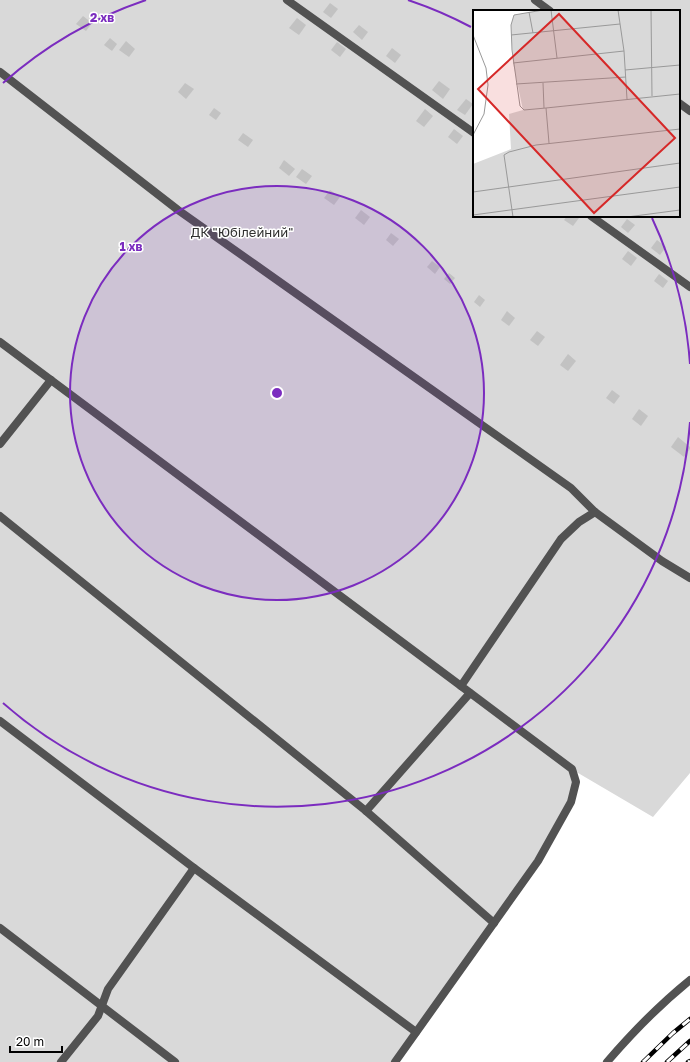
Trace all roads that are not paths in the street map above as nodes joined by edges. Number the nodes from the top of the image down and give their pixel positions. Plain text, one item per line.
1 (287, 0) edge
2 (535, 0) edge
3 (549, 10) edge
4 (0, 72) edge
5 (680, 104) edge
6 (690, 110) edge
7 (473, 132) edge
8 (591, 217) edge
9 (690, 287) edge
10 (0, 342) edge
11 (51, 380) junction
12 (0, 444) edge
13 (595, 512) junction
14 (0, 516) edge
15 (690, 578) edge
16 (461, 686) junction
17 (470, 692) junction
18 (0, 721) edge
19 (366, 811) junction
20 (194, 868) junction
21 (494, 923) junction
22 (0, 928) edge
23 (690, 980) edge
24 (102, 1006) junction
25 (416, 1032) junction
26 (61, 1062) edge
27 (175, 1062) edge
28 (395, 1062) edge
29 (606, 1062) edge

1 - 7 lane
2 - 3 lane
4 - 13 lane
5 - 6 lane
8 - 9 lane
10 - 11 lane
11 - 12 lane
11 - 16 lane
13 - 15 lane
13 - 16 lane
14 - 19 lane
16 - 17 lane
17 - 19 lane
17 - 21 lane
18 - 20 lane
19 - 21 lane
20 - 24 lane
20 - 25 lane
21 - 25 lane
22 - 24 lane
23 - 29 lane
24 - 26 lane
24 - 27 lane
25 - 28 lane

